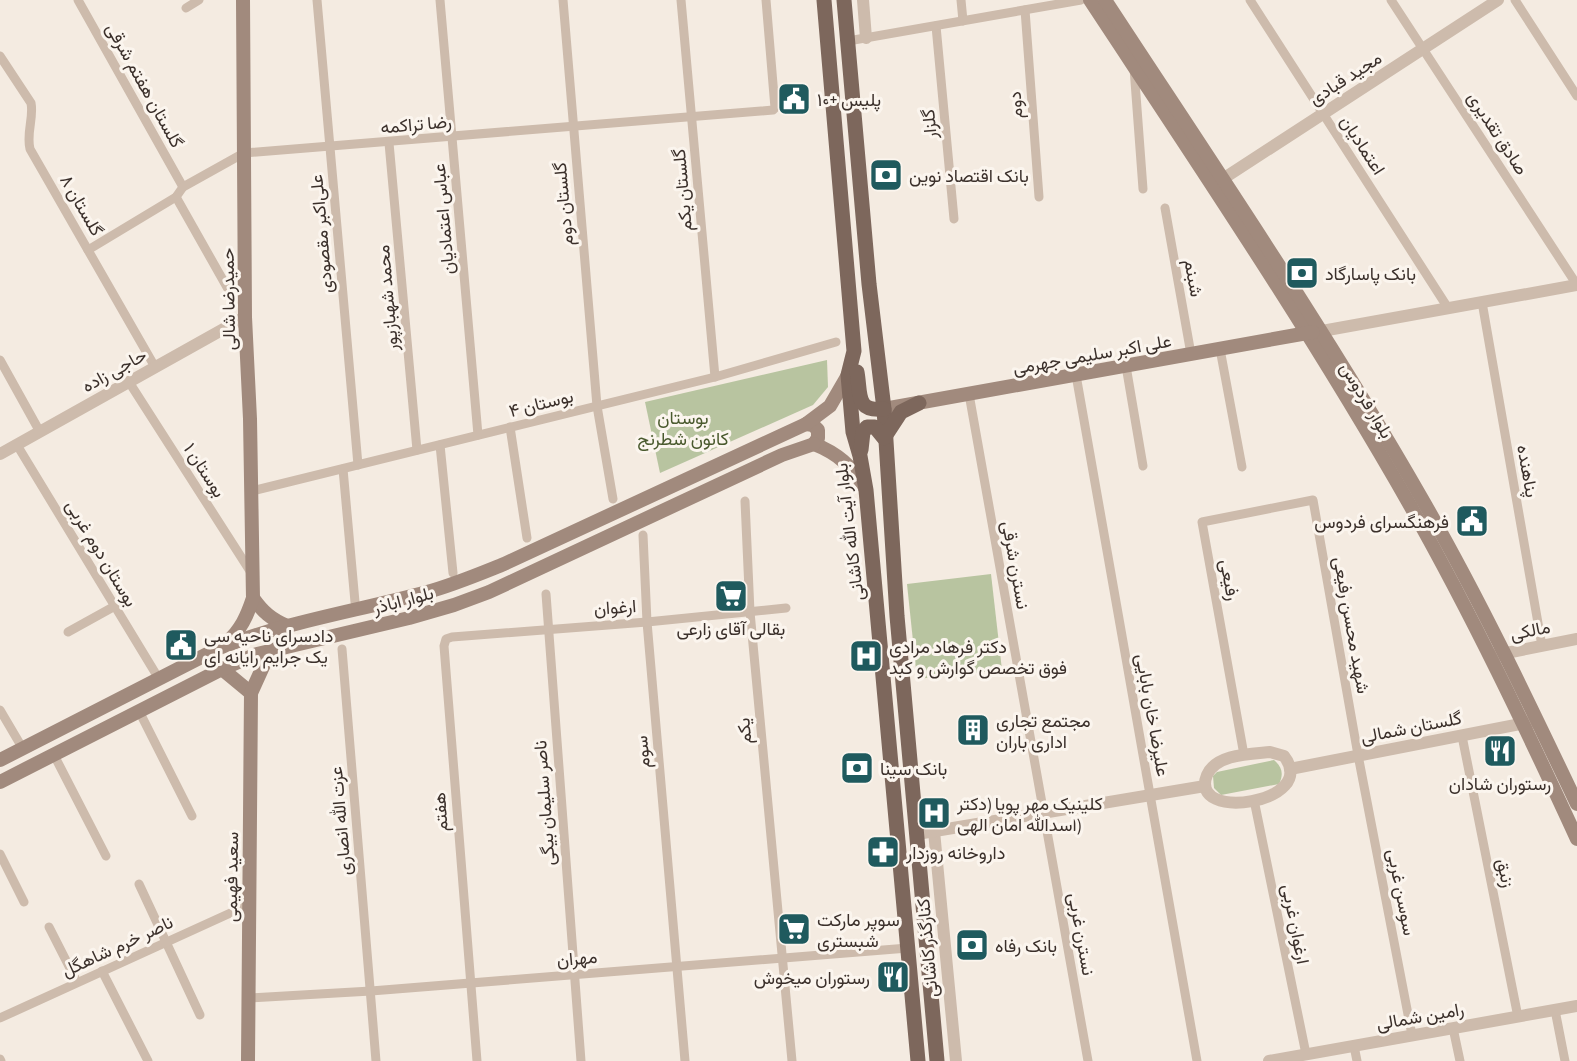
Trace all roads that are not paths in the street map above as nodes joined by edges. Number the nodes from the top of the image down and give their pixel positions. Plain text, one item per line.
1 (78, 0) edge
2 (199, 0) edge
3 (243, 0) edge
4 (317, 0) edge
5 (440, 0) edge
6 (562, 0) edge
7 (681, 0) edge
8 (766, 0) edge
9 (824, 0) edge
10 (844, 0) edge
11 (862, 0) edge
12 (961, 0) edge
13 (1082, 0) edge
14 (1090, 0) edge
15 (1105, 0) edge
16 (1250, 0) edge
17 (1391, 0) edge
18 (1498, 0) edge
19 (1515, 0) edge
20 (186, 8) dead end
21 (1025, 10) junction
22 (963, 21) junction
23 (936, 26) junction
24 (866, 38) junction
25 (848, 41) junction
26 (1423, 49) junction
27 (0, 56) edge
28 (1139, 63) junction
29 (1577, 96) edge
30 (1323, 114) junction
31 (692, 116) junction
32 (573, 127) junction
33 (452, 137) junction
34 (389, 142) junction
35 (330, 147) junction
36 (244, 153) junction
37 (1218, 182) junction
38 (183, 187) junction
39 (1143, 189) dead end
40 (176, 197) junction
41 (1039, 197) dead end
42 (1165, 208) dead end
43 (954, 219) dead end
44 (88, 250) junction
45 (1577, 285) edge
46 (228, 289) dead end
47 (1482, 302) junction
48 (1449, 308) junction
49 (245, 317) junction
50 (1322, 331) junction
51 (1307, 333) junction
52 (836, 342) dead end
53 (1220, 349) junction
54 (854, 351) junction
55 (1191, 354) junction
56 (0, 360) edge
57 (1126, 366) junction
58 (155, 367) junction
59 (848, 375) junction
60 (1076, 375) junction
61 (715, 377) junction
62 (129, 382) junction
63 (969, 394) junction
64 (920, 403) junction
65 (597, 406) junction
66 (884, 409) junction
67 (806, 424) junction
68 (510, 427) junction
69 (40, 432) junction
70 (478, 435) junction
71 (884, 438) junction
72 (17, 444) junction
73 (814, 444) junction
74 (440, 445) junction
75 (417, 450) junction
76 (0, 454) edge
77 (860, 456) junction
78 (358, 465) junction
79 (1143, 466) dead end
80 (1242, 467) dead end
81 (343, 469) junction
82 (866, 490) junction
83 (252, 491) junction
84 (613, 499) dead end
85 (744, 501) dead end
86 (1313, 501) joint
87 (643, 535) dead end
88 (527, 538) dead end
89 (453, 573) dead end
90 (253, 576) junction
91 (546, 594) dead end
92 (253, 598) junction
93 (355, 602) dead end
94 (115, 606) junction
95 (786, 608) dead end
96 (750, 612) junction
97 (647, 622) junction
98 (287, 626) junction
99 (548, 629) junction
100 (68, 632) dead end
101 (446, 639) joint
102 (1577, 639) edge
103 (1542, 646) junction
104 (219, 648) junction
105 (277, 648) junction
106 (342, 649) dead end
107 (1498, 655) junction
108 (222, 669) junction
109 (159, 679) junction
110 (251, 693) junction
111 (0, 710) edge
112 (139, 711) junction
113 (1531, 722) junction
114 (1462, 736) junction
115 (23, 748) junction
116 (54, 755) junction
117 (1244, 755) junction
118 (1359, 755) junction
119 (0, 760) edge
120 (1290, 769) junction
121 (0, 782) edge
122 (1204, 786) junction
123 (1150, 795) junction
124 (1254, 800) junction
125 (1577, 804) edge
126 (1044, 813) junction
127 (192, 816) dead end
128 (934, 831) junction
129 (917, 834) junction
130 (1577, 838) edge
131 (0, 854) edge
132 (106, 856) dead end
133 (139, 884) dead end
134 (24, 902) dead end
135 (248, 905) junction
136 (50, 927) dead end
137 (166, 942) junction
138 (908, 948) junction
139 (781, 958) junction
140 (676, 966) junction
141 (102, 971) junction
142 (573, 975) junction
143 (77, 982) junction
144 (470, 983) junction
145 (371, 991) junction
146 (249, 998) junction
147 (1577, 1006) edge
148 (1555, 1010) junction
149 (200, 1015) dead end
150 (1518, 1017) junction
151 (0, 1018) edge
152 (1453, 1028) junction
153 (1412, 1035) junction
154 (1354, 1046) junction
155 (1306, 1054) junction
156 (148, 1061) edge
157 (248, 1061) edge
158 (376, 1061) edge
159 (477, 1061) edge
160 (581, 1061) edge
161 (685, 1061) edge
162 (792, 1061) edge
163 (918, 1061) edge
164 (937, 1061) edge
165 (956, 1061) edge
166 (1088, 1061) edge
167 (1197, 1061) edge
168 (1269, 1061) edge
169 (1357, 1061) edge
170 (1460, 1061) edge
171 (1565, 1061) edge

1 - 38 street, گلستان هفتم شرقی
2 - 20 street
3 - 36 main road, حمیدرضا شالی
4 - 35 street, علی‌اکبر مقصودی
5 - 33 street, عباس اعتمادیان
6 - 32 street, گلستان دوم
7 - 31 street, گلستان یکم
8 - 31 street, رضا تراکمه
9 - 54 main road, بلوار آیت الله کاشانی
10 - 25 main road
11 - 24 street
12 - 22 street
13 - 21 street
14 - 28 main road, بلوار فردوس
15 - 28 main road, بلوار فردوس
16 - 30 street, اعتمادیان
17 - 26 street, صادق تقدیری
18 - 26 street, مجید قبادی
19 - 29 street
21 - 22 street
21 - 41 street, دوم
22 - 23 street
23 - 24 street
23 - 43 street, گلزار
24 - 25 street
25 - 66 main road
26 - 30 street, مجید قبادی
26 - 45 street, صادق تقدیری
27 - 44 street, گلستان ٨
28 - 37 main road, بلوار فردوس
28 - 39 street
30 - 37 street, مجید قبادی
30 - 48 street, اعتمادیان
31 - 32 street, رضا تراکمه
31 - 61 street, گلستان یکم
32 - 33 street, رضا تراکمه
32 - 65 street, گلستان دوم
33 - 34 street, رضا تراکمه
33 - 70 street, عباس اعتمادیان
34 - 35 street, رضا تراکمه
34 - 75 street, محمد شهبازپور
35 - 36 street, رضا تراکمه
35 - 78 street, علی‌اکبر مقصودی
36 - 38 street, رضا تراکمه
36 - 49 main road, حمیدرضا شالی
37 - 50 main road, بلوار فردوس
37 - 51 main road, بلوار فردوس
38 - 40 street, رضا تراکمه
40 - 44 street, رضا تراکمه
40 - 46 street
42 - 55 street, شبنم
44 - 58 street, گلستان ٨
45 - 47 street
47 - 48 street
47 - 103 street, پناهنده
48 - 50 street
49 - 58 street, حاجی زاده
49 - 83 main road, حمیدرضا شالی
50 - 51 main road, علی اکبر سلیمی جهرمی
50 - 107 main road, بلوار فردوس
51 - 53 main road, علی اکبر سلیمی جهرمی
51 - 107 main road, بلوار فردوس
52 - 61 street, بوستان ۴
53 - 55 main road, علی اکبر سلیمی جهرمی
53 - 80 street
54 - 59 main road, بلوار آیت الله کاشانی
54 - 66 main road
55 - 57 main road, علی اکبر سلیمی جهرمی
56 - 69 street
57 - 60 main road, علی اکبر سلیمی جهرمی
57 - 79 street
58 - 62 street, حاجی زاده
59 - 67 main road, بلوار اباذر
59 - 77 main road, بلوار آیت الله کاشانی
60 - 63 main road, علی اکبر سلیمی جهرمی
60 - 123 street, علیرضا خان بابایی
61 - 65 street, بوستان ۴
62 - 69 street, حاجی زاده
62 - 90 street, بوستان ۱
63 - 64 main road, علی اکبر سلیمی جهرمی
63 - 126 street, نسترن شرقی
64 - 66 main road, علی اکبر سلیمی جهرمی
64 - 71 main road
65 - 68 street, بوستان ۴
65 - 84 street, گلستان دوم
66 - 71 main road
67 - 73 main road
67 - 98 main road, بلوار اباذر
68 - 70 street, بوستان ۴
68 - 88 street
69 - 72 street, حاجی زاده
70 - 74 street, بوستان ۴
71 - 77 main road
71 - 129 main road
72 - 76 street, حاجی زاده
72 - 94 street, بوستان دوم غربی
73 - 82 main road
73 - 105 main road, بلوار اباذر
74 - 75 street, بوستان ۴
74 - 89 street
75 - 78 street, بوستان ۴
77 - 82 main road, بلوار آیت الله کاشانی
78 - 81 street, بوستان ۴
81 - 83 street, بوستان ۴
81 - 93 street
82 - 138 main road, بلوار آیت الله کاشانی
83 - 90 main road, حمیدرضا شالی
85 - 96 street, یکم
86 - 117 street, رفیعی
86 - 118 street, شهید محسن رفیعی
87 - 97 street, سوم
90 - 92 main road, حمیدرضا شالی
91 - 99 street, ناصر سلیمان بیگی
92 - 98 main road
92 - 104 main road
94 - 100 street
94 - 109 street, بوستان دوم غربی
95 - 96 street, ارغوان
96 - 97 street, ارغوان
96 - 139 street, یکم
97 - 99 street, ارغوان
97 - 140 street, سوم
98 - 104 main road, بلوار اباذر
99 - 101 street, ارغوان
99 - 142 street, ناصر سلیمان بیگی
101 - 144 street, هفتم
102 - 103 street, مالکی
103 - 107 street, مالکی
104 - 109 main road, بلوار اباذر
105 - 108 main road, بلوار اباذر
105 - 110 main road
106 - 145 street, عزت الله انصاری
107 - 113 main road, بلوار فردوس
108 - 110 main road
108 - 112 main road, بلوار اباذر
109 - 115 main road, بلوار اباذر
110 - 135 main road, سعید فهیمی
111 - 115 street
112 - 116 main road, بلوار اباذر
112 - 127 street
113 - 114 street, گلستان شمالی
113 - 125 main road, بلوار فردوس
113 - 130 main road, بلوار فردوس
114 - 118 street, گلستان شمالی
114 - 150 street, زنبق
115 - 119 main road, بلوار اباذر
116 - 121 main road, بلوار اباذر
116 - 132 street
117 - 120 street
117 - 122 street
118 - 120 street, گلستان شمالی
118 - 153 street, سوسن غربی
120 - 124 street
122 - 123 street
122 - 124 street
123 - 126 street
123 - 167 street, علیرضا خان بابایی
124 - 155 street, ارغوان غربی
126 - 128 street
126 - 166 street, نسترن غربی
128 - 129 street
128 - 165 street, کنارگذر کاشانی
129 - 164 main road
131 - 134 street
133 - 137 street
135 - 137 street, ناصر خرم شاهگل
135 - 146 main road, سعید فهیمی
136 - 143 street
137 - 141 street, ناصر خرم شاهگل
137 - 149 street
138 - 139 street, مهران
138 - 163 main road, بلوار آیت الله کاشانی
139 - 140 street, مهران
139 - 162 street
140 - 142 street, مهران
140 - 161 street, سوم
141 - 143 street, ناصر خرم شاهگل
141 - 156 street
142 - 144 street, مهران
142 - 160 street, ناصر سلیمان بیگی
143 - 151 street, ناصر خرم شاهگل
144 - 145 street, مهران
144 - 159 street, هفتم
145 - 146 street, مهران
145 - 158 street, عزت الله انصاری
146 - 157 main road, سعید فهیمی
147 - 148 street, رامین شمالی
148 - 150 street, رامین شمالی
148 - 171 street
150 - 152 street, رامین شمالی
152 - 153 street, رامین شمالی
152 - 170 street
153 - 154 street, رامین شمالی
154 - 155 street, رامین شمالی
154 - 169 street
155 - 168 street, رامین شمالی

